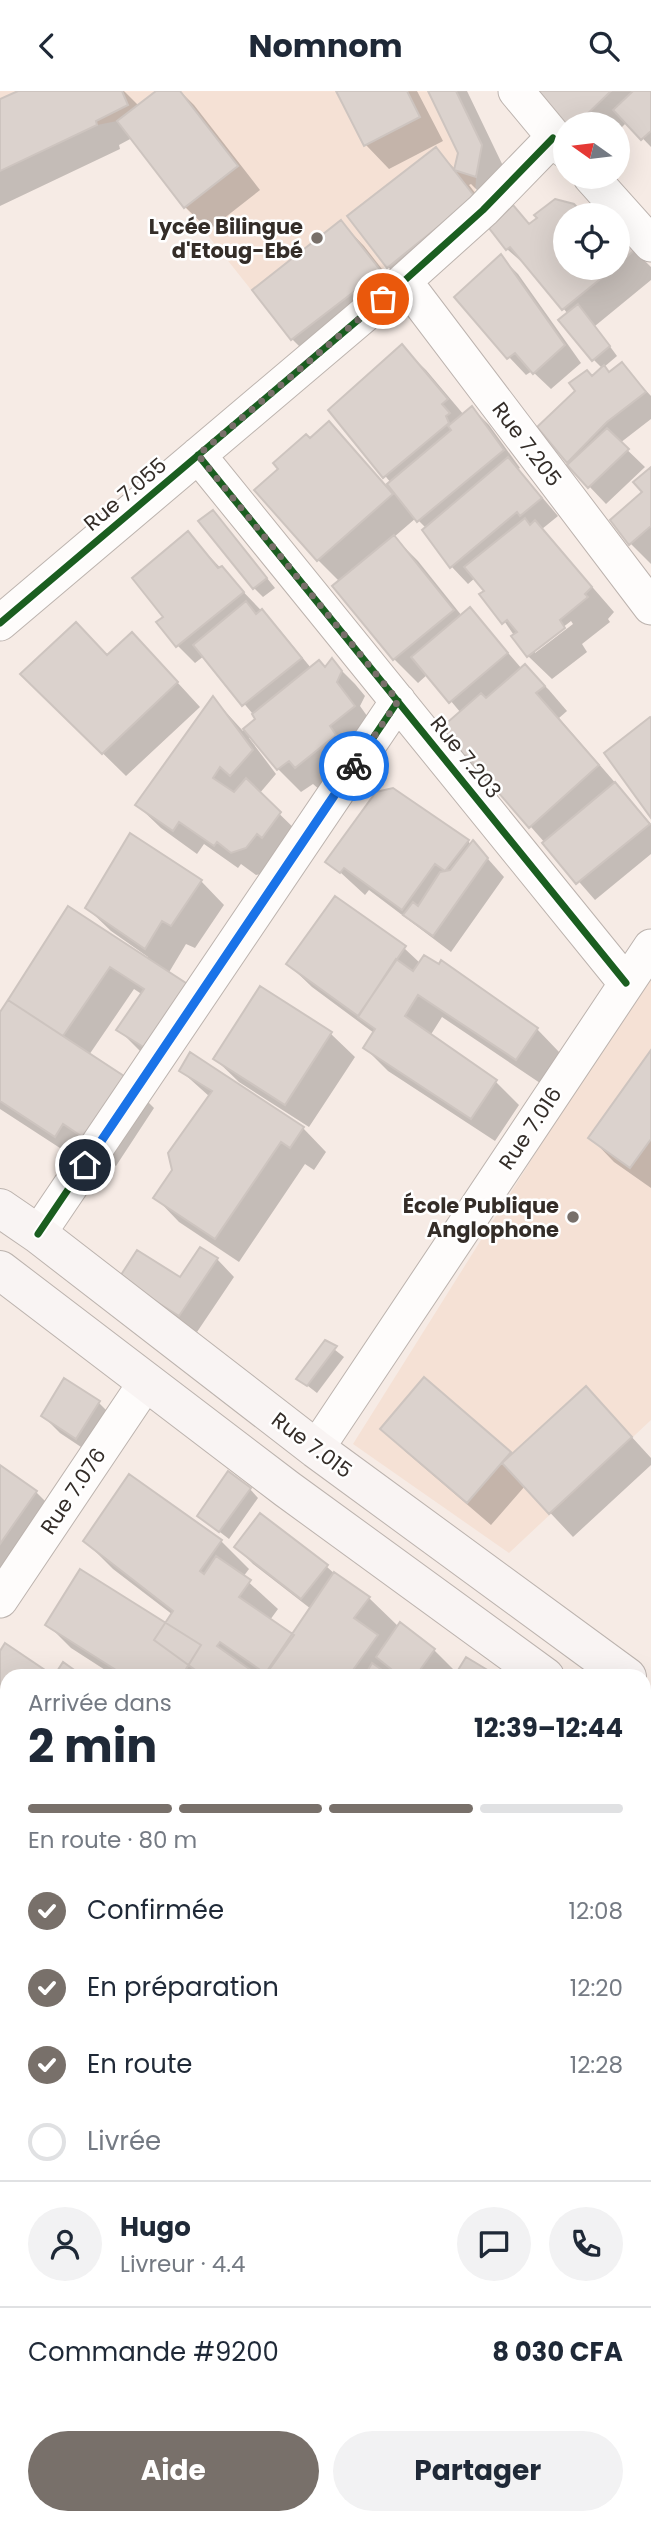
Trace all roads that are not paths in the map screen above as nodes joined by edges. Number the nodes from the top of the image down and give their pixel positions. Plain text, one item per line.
1 (516, 91) edge
2 (553, 137) edge
3 (553, 149) edge
4 (602, 189) edge
5 (651, 243) edge
6 (404, 281) junction
7 (198, 455) junction
8 (651, 607) edge
9 (0, 623) edge
10 (398, 701) junction
11 (651, 947) edge
12 (626, 983) junction
13 (0, 1208) edge
14 (38, 1234) junction
15 (0, 1270) edge
16 (147, 1381) junction
17 (316, 1449) junction
18 (0, 1600) edge
19 (534, 1669) edge
20 (616, 1669) edge

1 - 2 street
3 - 6 street, Rue 7.055
4 - 5 street
6 - 7 street, Rue 7.055
6 - 8 street, Rue 7.205
7 - 9 street, Rue 7.055
7 - 10 street, Rue 7.203
10 - 12 street, Rue 7.203
10 - 14 street
11 - 12 street, Rue 7.016
12 - 17 street, Rue 7.016
13 - 14 main road, Rue 7.015
14 - 17 main road, Rue 7.015
15 - 16 main road
16 - 18 street, Rue 7.076
16 - 19 main road
17 - 20 main road, Rue 7.015

